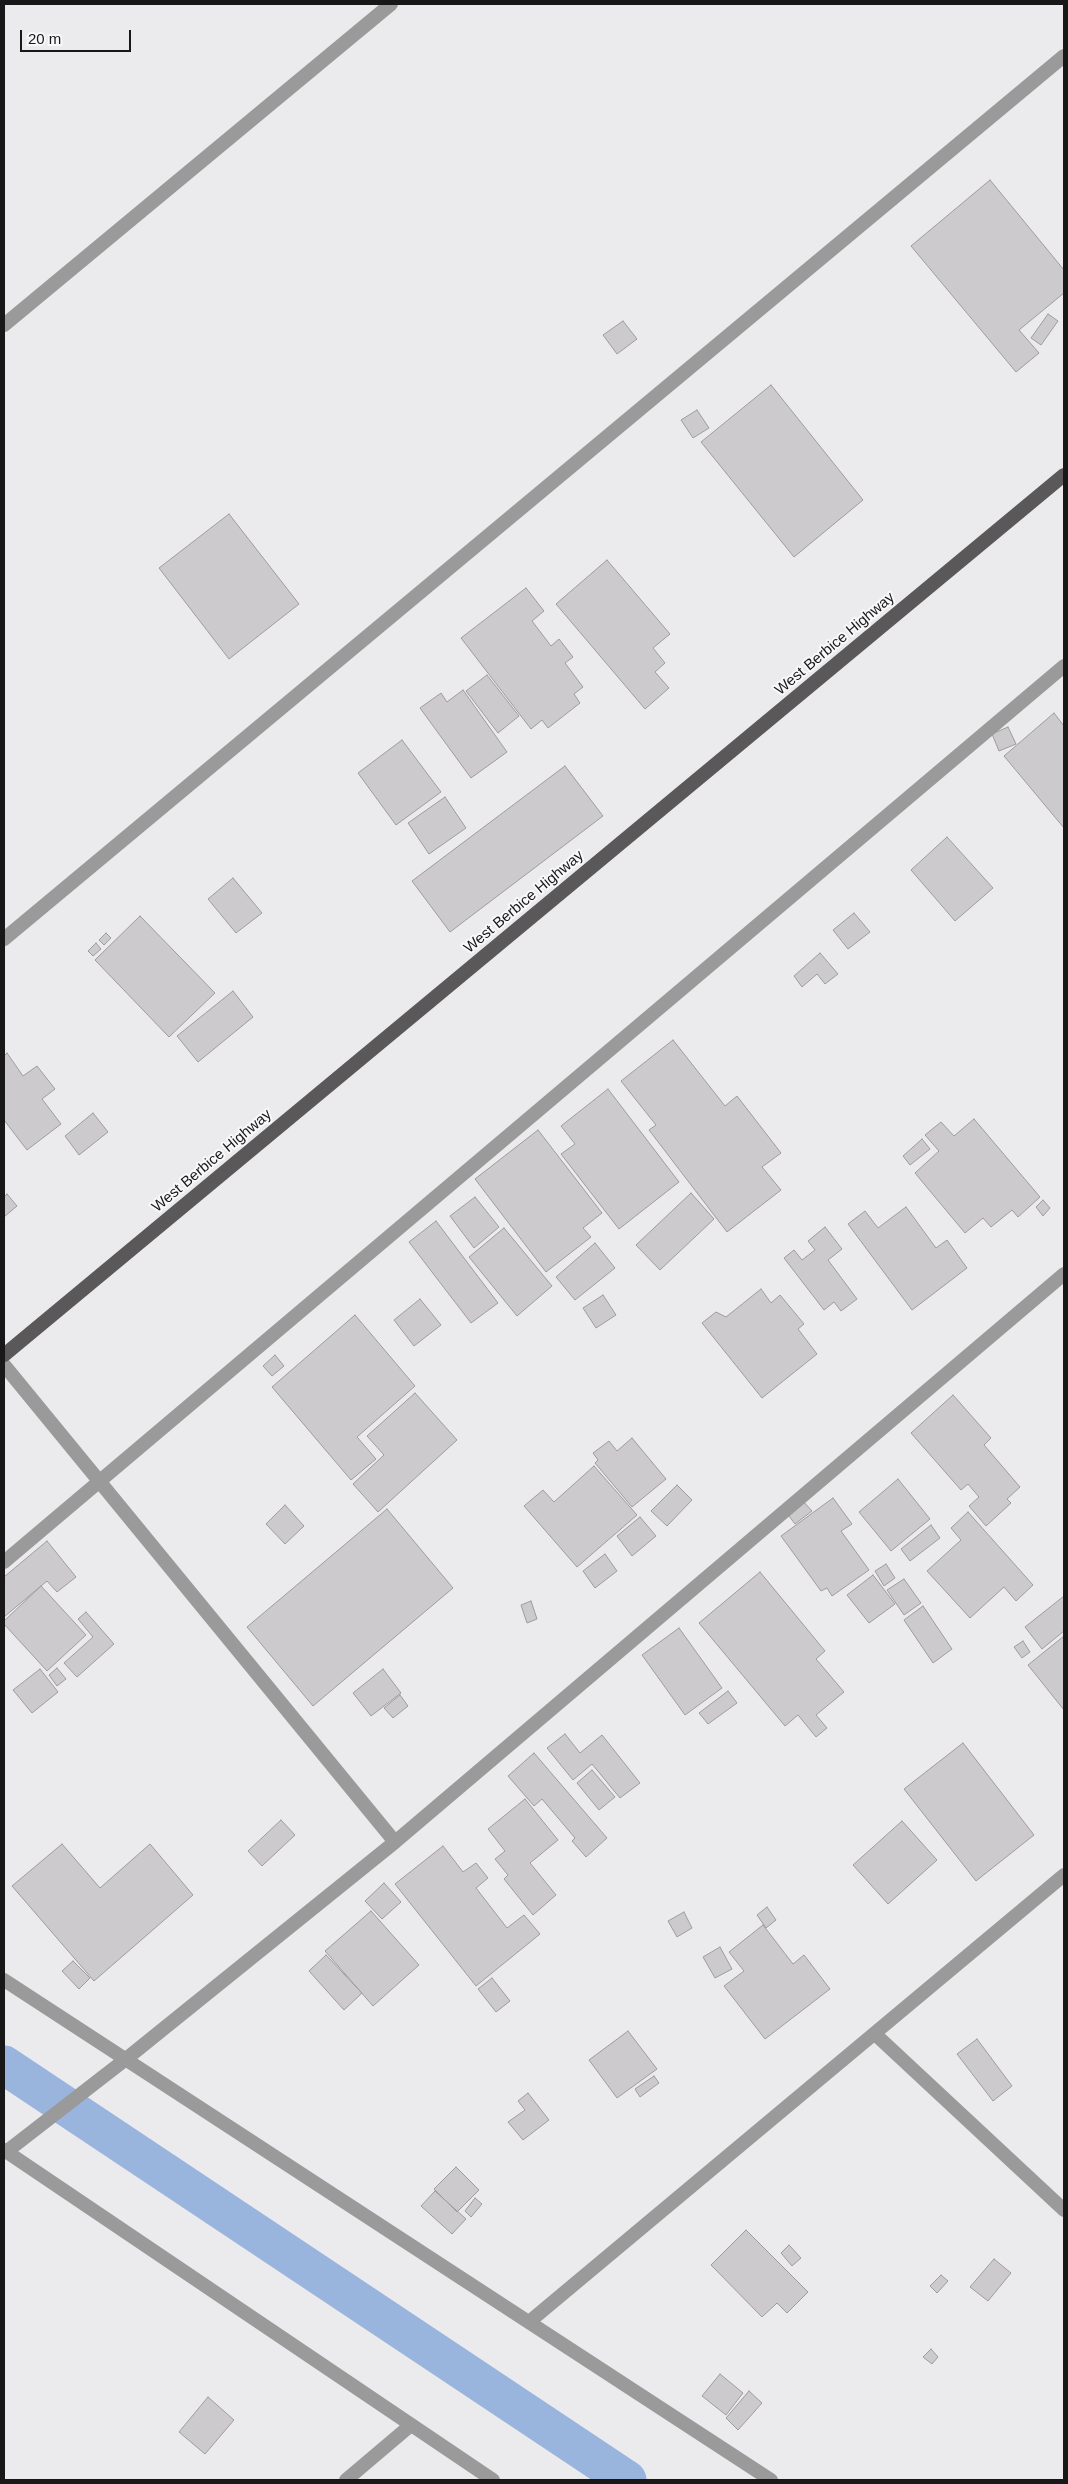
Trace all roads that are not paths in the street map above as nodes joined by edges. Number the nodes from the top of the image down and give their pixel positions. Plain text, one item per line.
1 (391, 4) edge
2 (1064, 56) edge
3 (4, 325) edge
4 (1064, 475) edge
5 (1064, 666) edge
6 (4, 939) edge
7 (1064, 1274) edge
8 (4, 1355) edge
9 (4, 1365) edge
10 (99, 1481) junction
11 (4, 1562) edge
12 (395, 1842) junction
13 (1064, 1875) edge
14 (4, 1980) edge
15 (874, 2034) junction
16 (4, 2152) edge
17 (1064, 2210) edge
18 (528, 2322) junction
19 (411, 2425) junction
20 (346, 2480) edge
21 (493, 2480) edge
22 (771, 2480) edge

1 - 3 street
2 - 6 street
4 - 8 main road, West Berbice Highway
5 - 10 street
7 - 12 street
9 - 10 street
10 - 11 street
10 - 12 street
12 - 16 street, bridge
13 - 15 street
14 - 18 street
15 - 17 street
15 - 18 street
16 - 19 street
18 - 22 street
19 - 20 street
19 - 21 street

